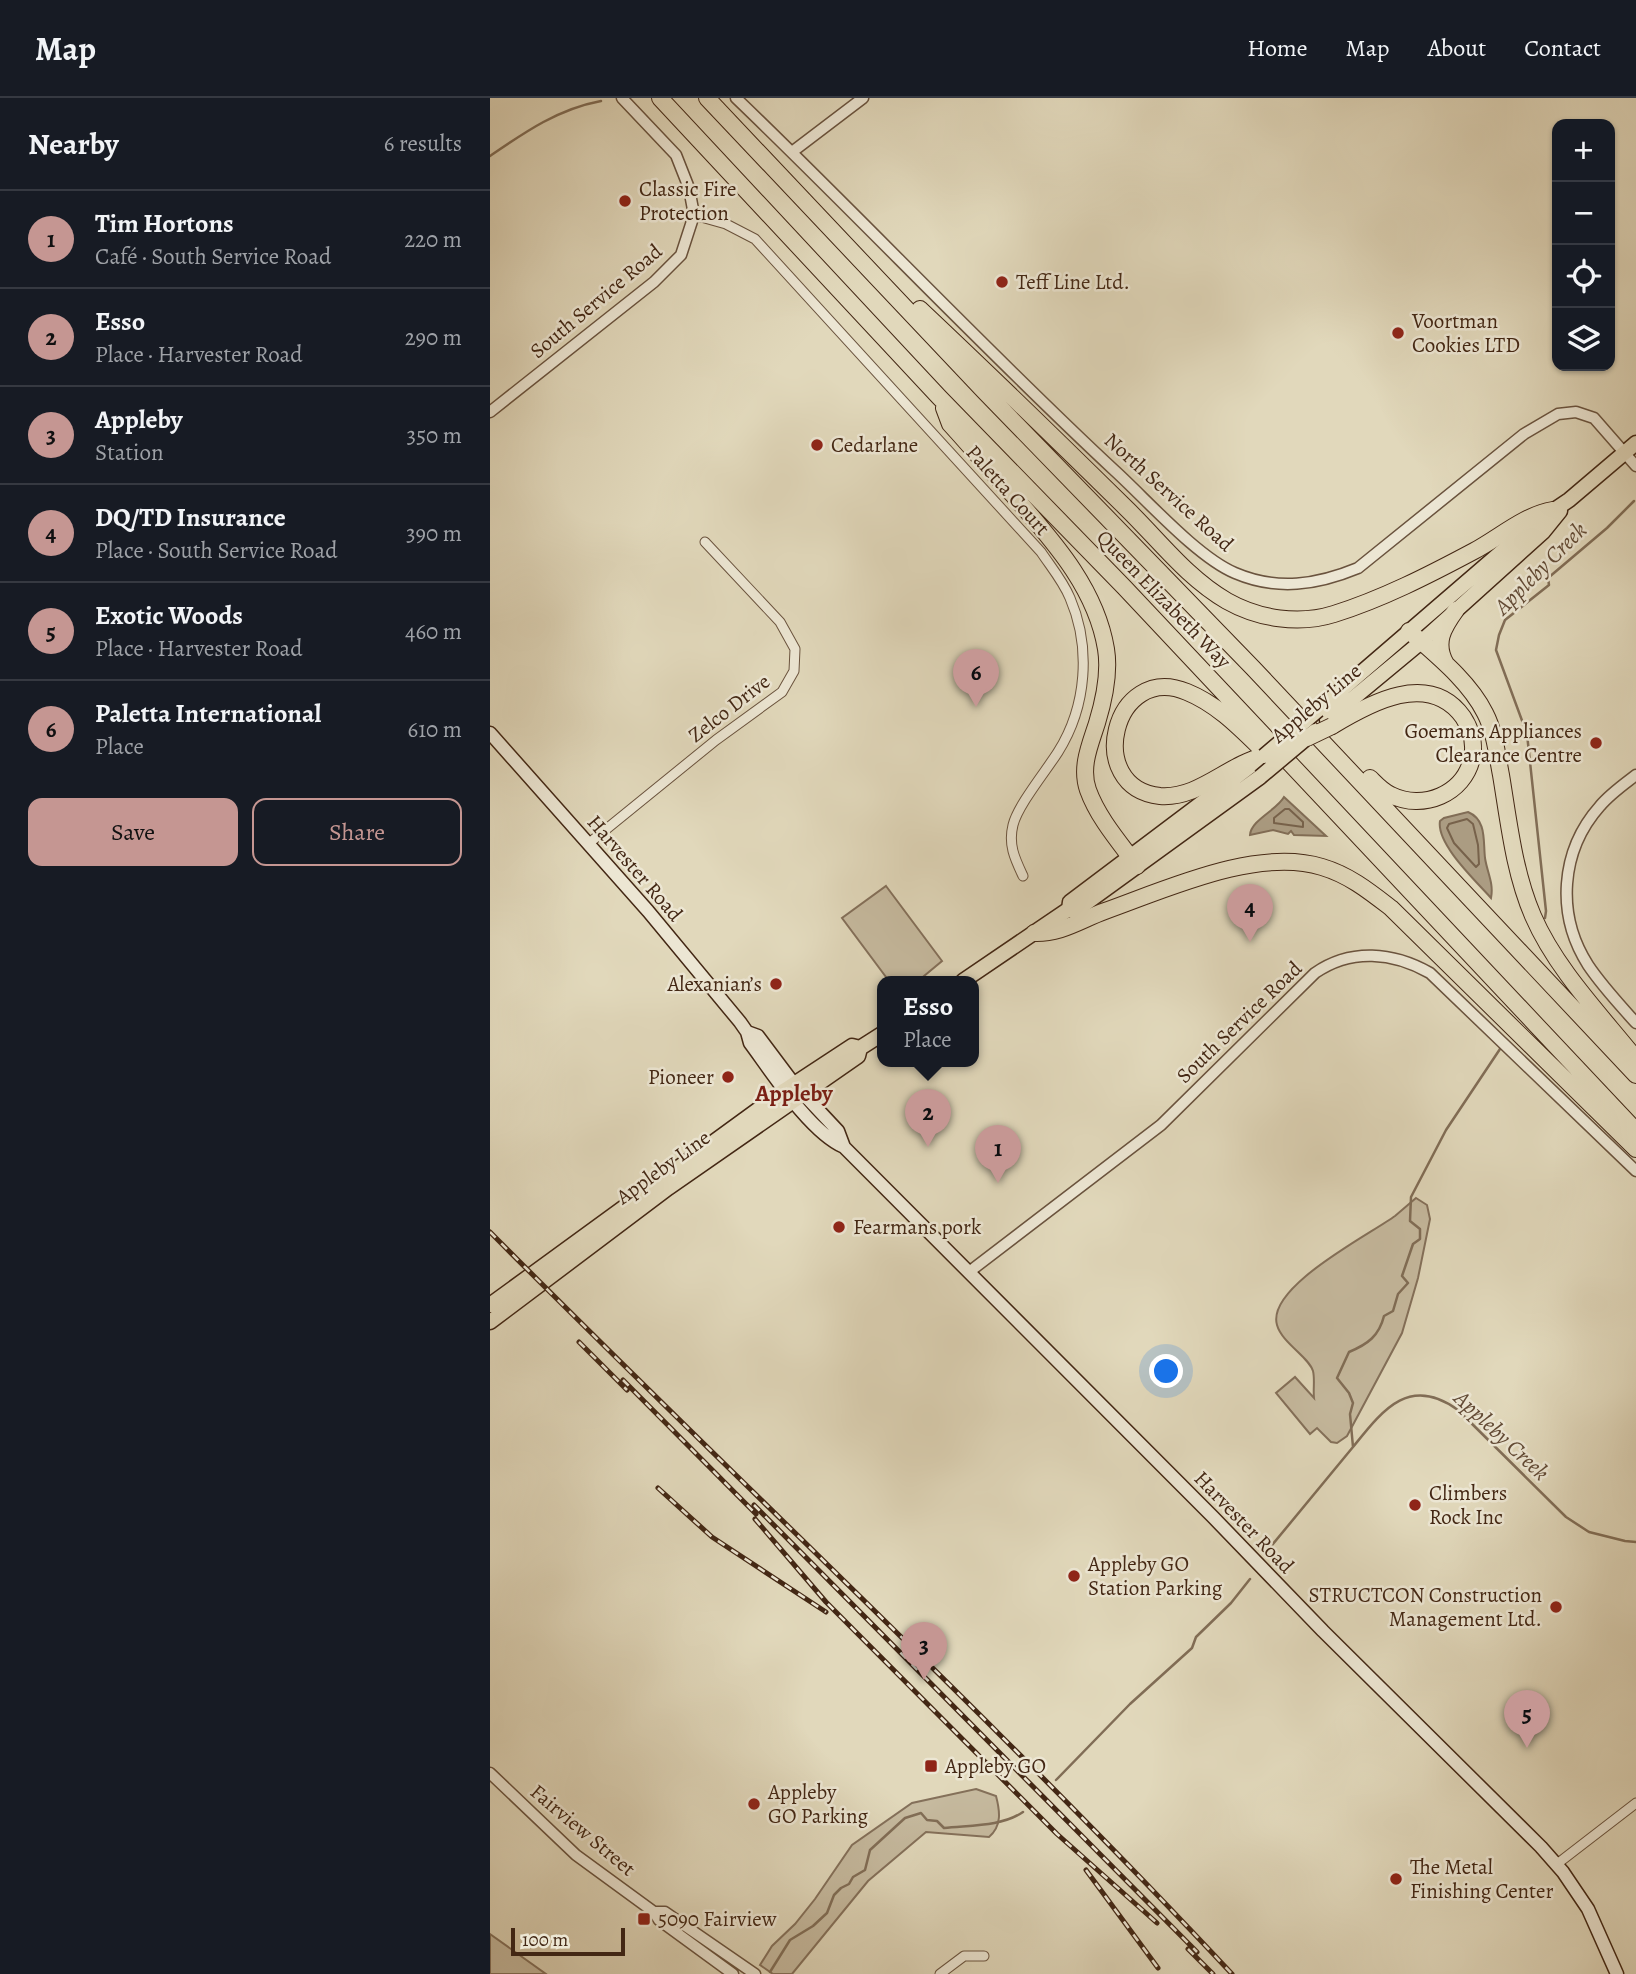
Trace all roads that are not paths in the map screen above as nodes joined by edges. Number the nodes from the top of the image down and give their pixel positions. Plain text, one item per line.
1 (622, 98) edge
2 (660, 98) edge
3 (708, 98) edge
4 (736, 98) edge
5 (863, 98) edge
6 (792, 152) junction
7 (694, 215) junction
8 (835, 234) junction
9 (939, 397) junction
10 (490, 412) edge
11 (1636, 443) edge
12 (1624, 452) junction
13 (1636, 466) edge
14 (1569, 500) junction
15 (1553, 510) junction
16 (705, 542) dead end
17 (1456, 610) junction
18 (1415, 636) junction
19 (1254, 668) junction
20 (1450, 669) junction
21 (1326, 719) junction
22 (490, 733) edge
23 (1307, 738) joint
24 (1264, 756) joint
25 (1252, 769) junction
26 (1636, 775) edge
27 (1346, 823) junction
28 (588, 844) junction
29 (1134, 862) junction
30 (1023, 876) dead end
31 (1034, 933) junction
32 (970, 976) edge
33 (1636, 1023) edge
34 (877, 1038) edge
35 (860, 1048) junction
36 (1636, 1059) edge
37 (1636, 1074) edge
38 (816, 1086) junction
39 (794, 1093) junction
40 (818, 1110) junction
41 (1636, 1131) edge
42 (844, 1147) junction
43 (1636, 1149) edge
44 (1636, 1171) edge
45 (969, 1272) junction
46 (490, 1305) edge
47 (490, 1322) edge
48 (490, 1773) edge
49 (1636, 1803) edge
50 (1557, 1864) junction
51 (654, 1912) junction
52 (985, 1956) dead end
53 (733, 1974) edge
54 (755, 1974) edge
55 (940, 1974) edge
56 (1617, 1974) edge

1 - 7 street
2 - 9 highway, Queen Elizabeth Way
3 - 8 highway, Queen Elizabeth Way
4 - 6 street, North Service Road
5 - 6 street
6 - 12 street, North Service Road
7 - 10 street, South Service Road
7 - 30 street, Paletta Court
8 - 15 highway
8 - 19 highway, Queen Elizabeth Way
9 - 27 highway, Queen Elizabeth Way
9 - 29 highway
11 - 12 main road, Appleby Line
12 - 13 street, North Service Road
12 - 14 main road, Appleby Line
14 - 15 main road, Appleby Line
14 - 17 main road, Appleby Line
15 - 18 main road, Appleby Line
16 - 28 street, Zelco Drive
17 - 18 main road, Appleby Line
17 - 20 highway
18 - 20 highway
18 - 21 main road, Appleby Line
19 - 21 highway
19 - 37 highway, Queen Elizabeth Way
20 - 36 highway
21 - 23 highway, bridge
21 - 24 main road, Appleby Line, bridge
22 - 28 main road, Harvester Road
23 - 25 main road, Appleby Line, bridge
24 - 25 highway
25 - 27 highway
25 - 29 main road, Appleby Line
26 - 33 street
27 - 41 highway, Queen Elizabeth Way
28 - 39 main road, Harvester Road
29 - 31 main road, Appleby Line
31 - 32 main road, Appleby Line
31 - 43 highway
34 - 35 main road, Appleby Line
35 - 38 main road, Appleby Line
35 - 39 main road, Appleby Line
38 - 39 main road, Appleby Line
38 - 40 main road
39 - 40 main road, Harvester Road
39 - 42 main road, Harvester Road
39 - 46 main road, Appleby Line
39 - 47 main road, Appleby Line
40 - 42 main road, Harvester Road
42 - 45 main road, Harvester Road
44 - 45 street, South Service Road
45 - 50 main road, Harvester Road
48 - 51 street, Fairview Street
49 - 50 street
50 - 56 main road, Harvester Road
51 - 53 street, Fairview Street
51 - 54 street, Fairview Street
52 - 55 street

